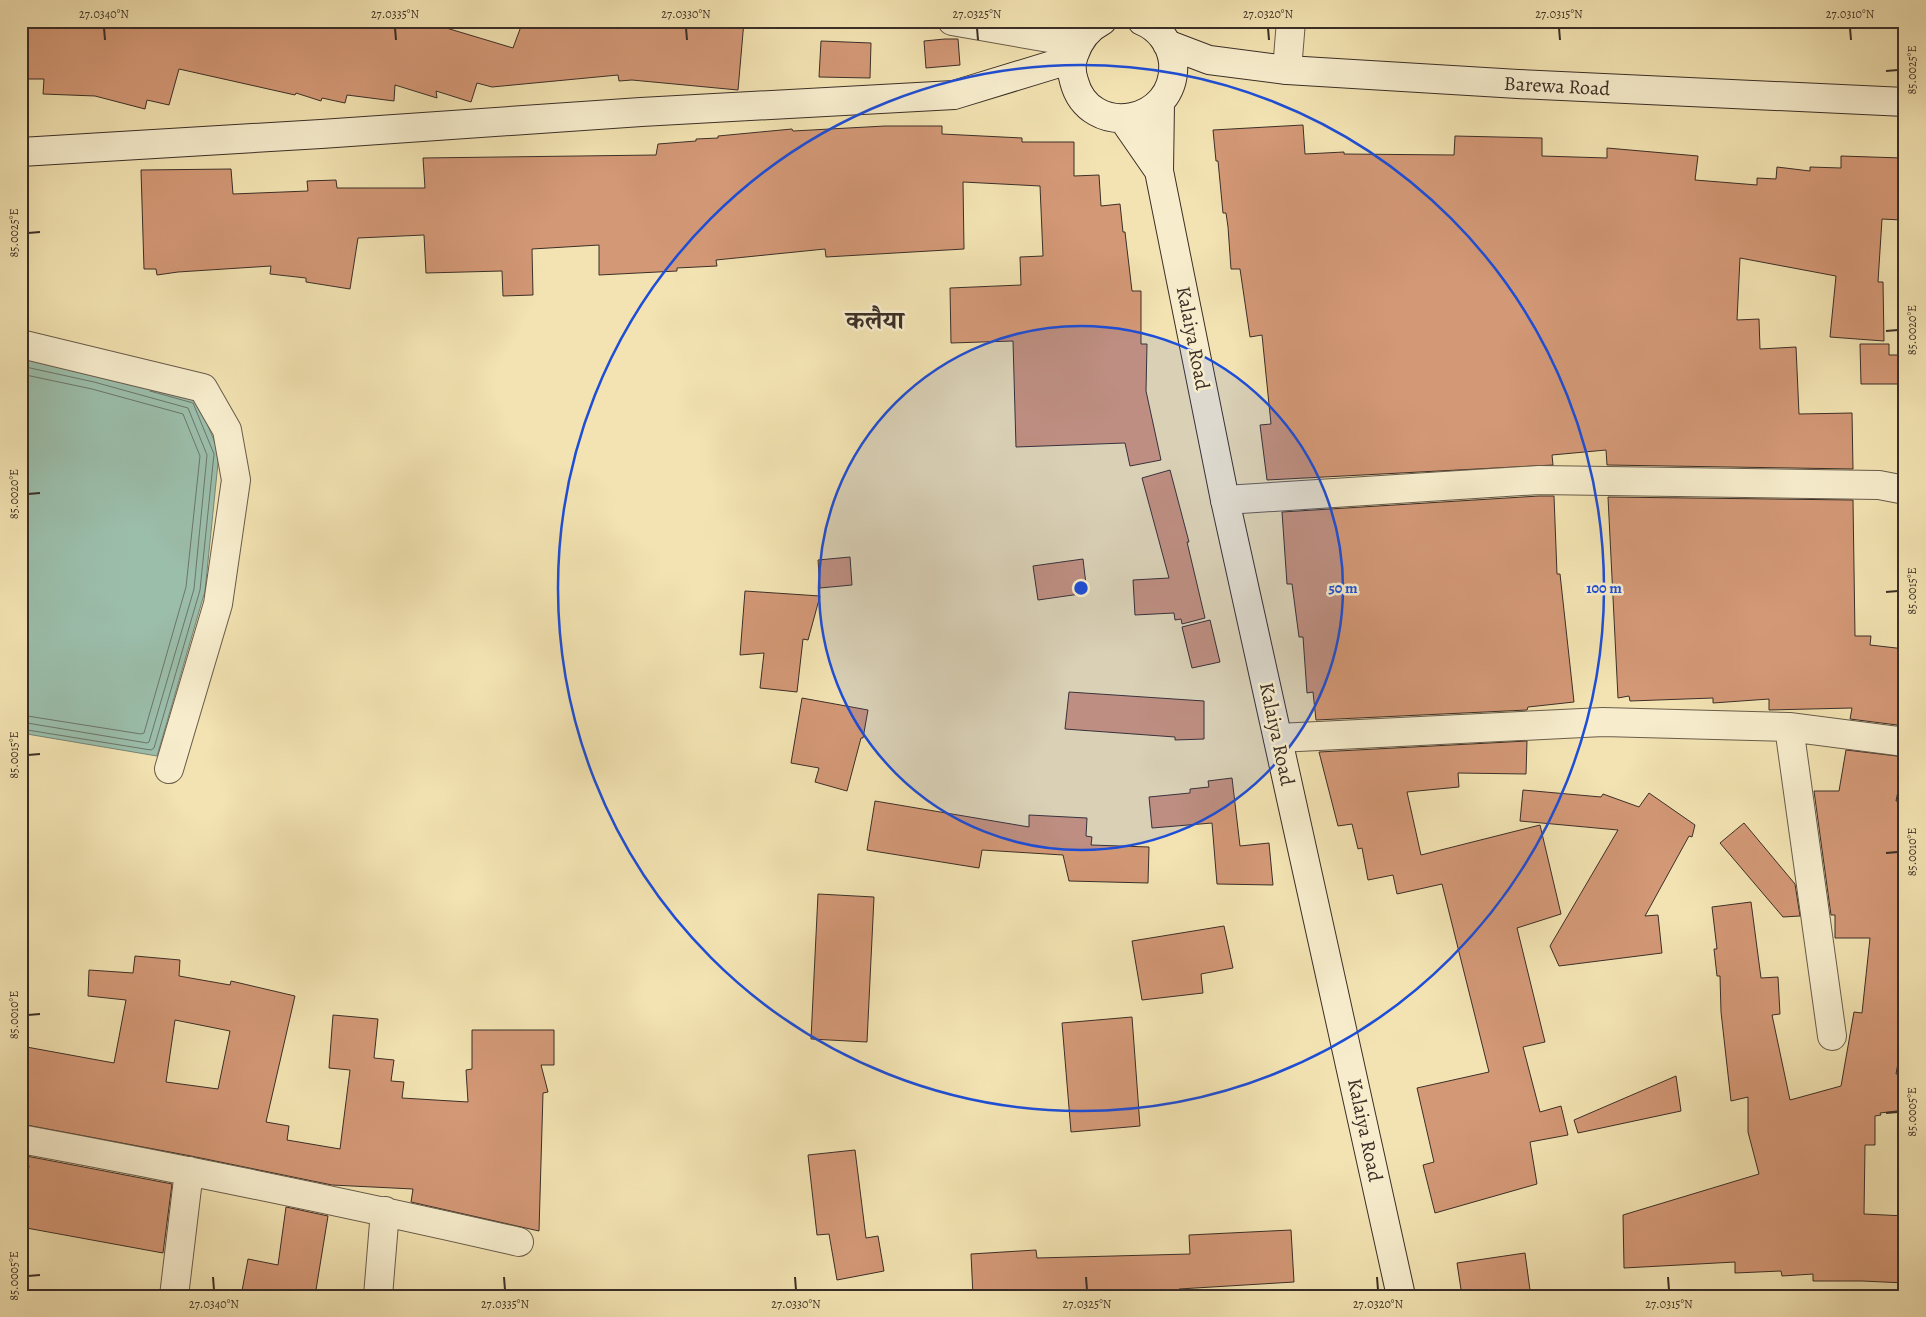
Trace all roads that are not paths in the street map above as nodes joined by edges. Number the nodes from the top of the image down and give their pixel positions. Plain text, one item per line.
1 (952, 21) edge
2 (1142, 21) edge
3 (1291, 21) edge
4 (1089, 34) edge
5 (1167, 44) junction
6 (1209, 60) junction
7 (1287, 70) junction
8 (1012, 76) junction
9 (1075, 87) junction
10 (1162, 99) junction
11 (1905, 102) edge
12 (1123, 119) junction
13 (21, 152) edge
14 (1159, 171) junction
15 (21, 344) edge
16 (1905, 490) edge
17 (1225, 500) junction
18 (1789, 727) junction
19 (1278, 738) junction
20 (1905, 742) edge
21 (169, 769) dead end
22 (1832, 1036) dead end
23 (21, 1139) edge
24 (189, 1171) junction
25 (385, 1211) junction
26 (519, 1242) dead end
27 (174, 1296) edge
28 (378, 1296) edge
29 (1401, 1296) edge

1 - 4 main road
2 - 5 main road
3 - 7 main road
4 - 8 main road
4 - 9 main road
5 - 6 main road, Barewa Road
5 - 10 main road
6 - 7 main road, Barewa Road
6 - 10 main road
7 - 11 main road, Barewa Road
8 - 9 main road
8 - 13 main road
9 - 12 main road
10 - 12 main road
10 - 14 main road
12 - 14 main road
14 - 17 main road, Kalaiya Road
15 - 21 main road
16 - 17 main road
17 - 19 main road, Kalaiya Road
18 - 19 main road
18 - 20 main road
18 - 22 main road
19 - 29 main road, Kalaiya Road
23 - 24 main road
24 - 25 main road
24 - 27 main road
25 - 26 main road
25 - 28 main road

